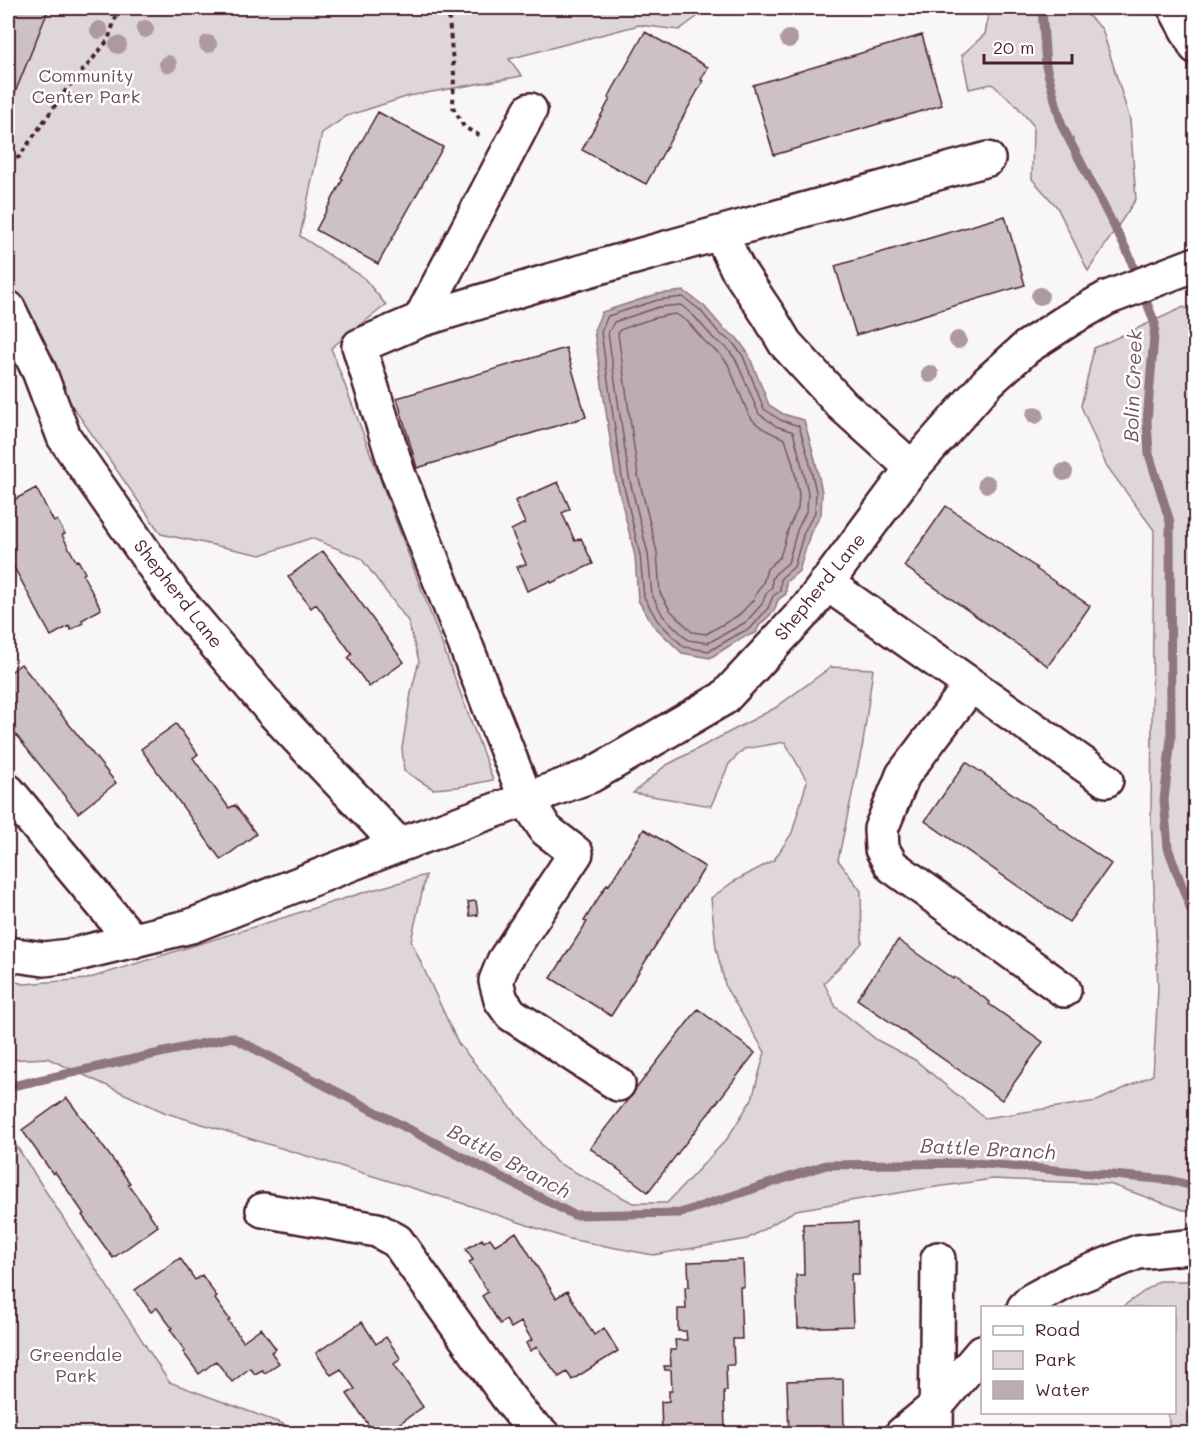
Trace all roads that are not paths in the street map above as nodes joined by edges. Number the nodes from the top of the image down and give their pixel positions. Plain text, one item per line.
1 (1175, 8) edge
2 (1196, 46) edge
3 (530, 110) dead end
4 (988, 159) dead end
5 (720, 233) junction
6 (1181, 270) edge
7 (8, 308) edge
8 (420, 320) junction
9 (912, 468) junction
10 (826, 584) junction
11 (971, 685) junction
12 (1106, 780) dead end
13 (8, 791) edge
14 (526, 799) junction
15 (399, 845) junction
16 (133, 940) junction
17 (8, 954) edge
18 (1064, 990) dead end
19 (618, 1084) dead end
20 (262, 1210) dead end
21 (1196, 1246) edge
22 (938, 1259) dead end
23 (1026, 1306) edge
24 (981, 1353) edge
25 (936, 1420) edge
26 (542, 1434) edge
27 (902, 1434) edge

1 - 2 street
3 - 8 street
4 - 5 street
5 - 8 street
5 - 9 street
6 - 9 street, Shepherd Lane
7 - 15 street, Shepherd Lane
8 - 14 street
9 - 10 street, Shepherd Lane
10 - 11 street
10 - 14 street, Shepherd Lane
11 - 12 street
11 - 18 street
13 - 16 street
14 - 15 street, Shepherd Lane
14 - 19 street
15 - 16 street, Shepherd Lane
16 - 17 street, Shepherd Lane
20 - 26 street
21 - 23 street
22 - 25 street
24 - 25 street
25 - 27 street

